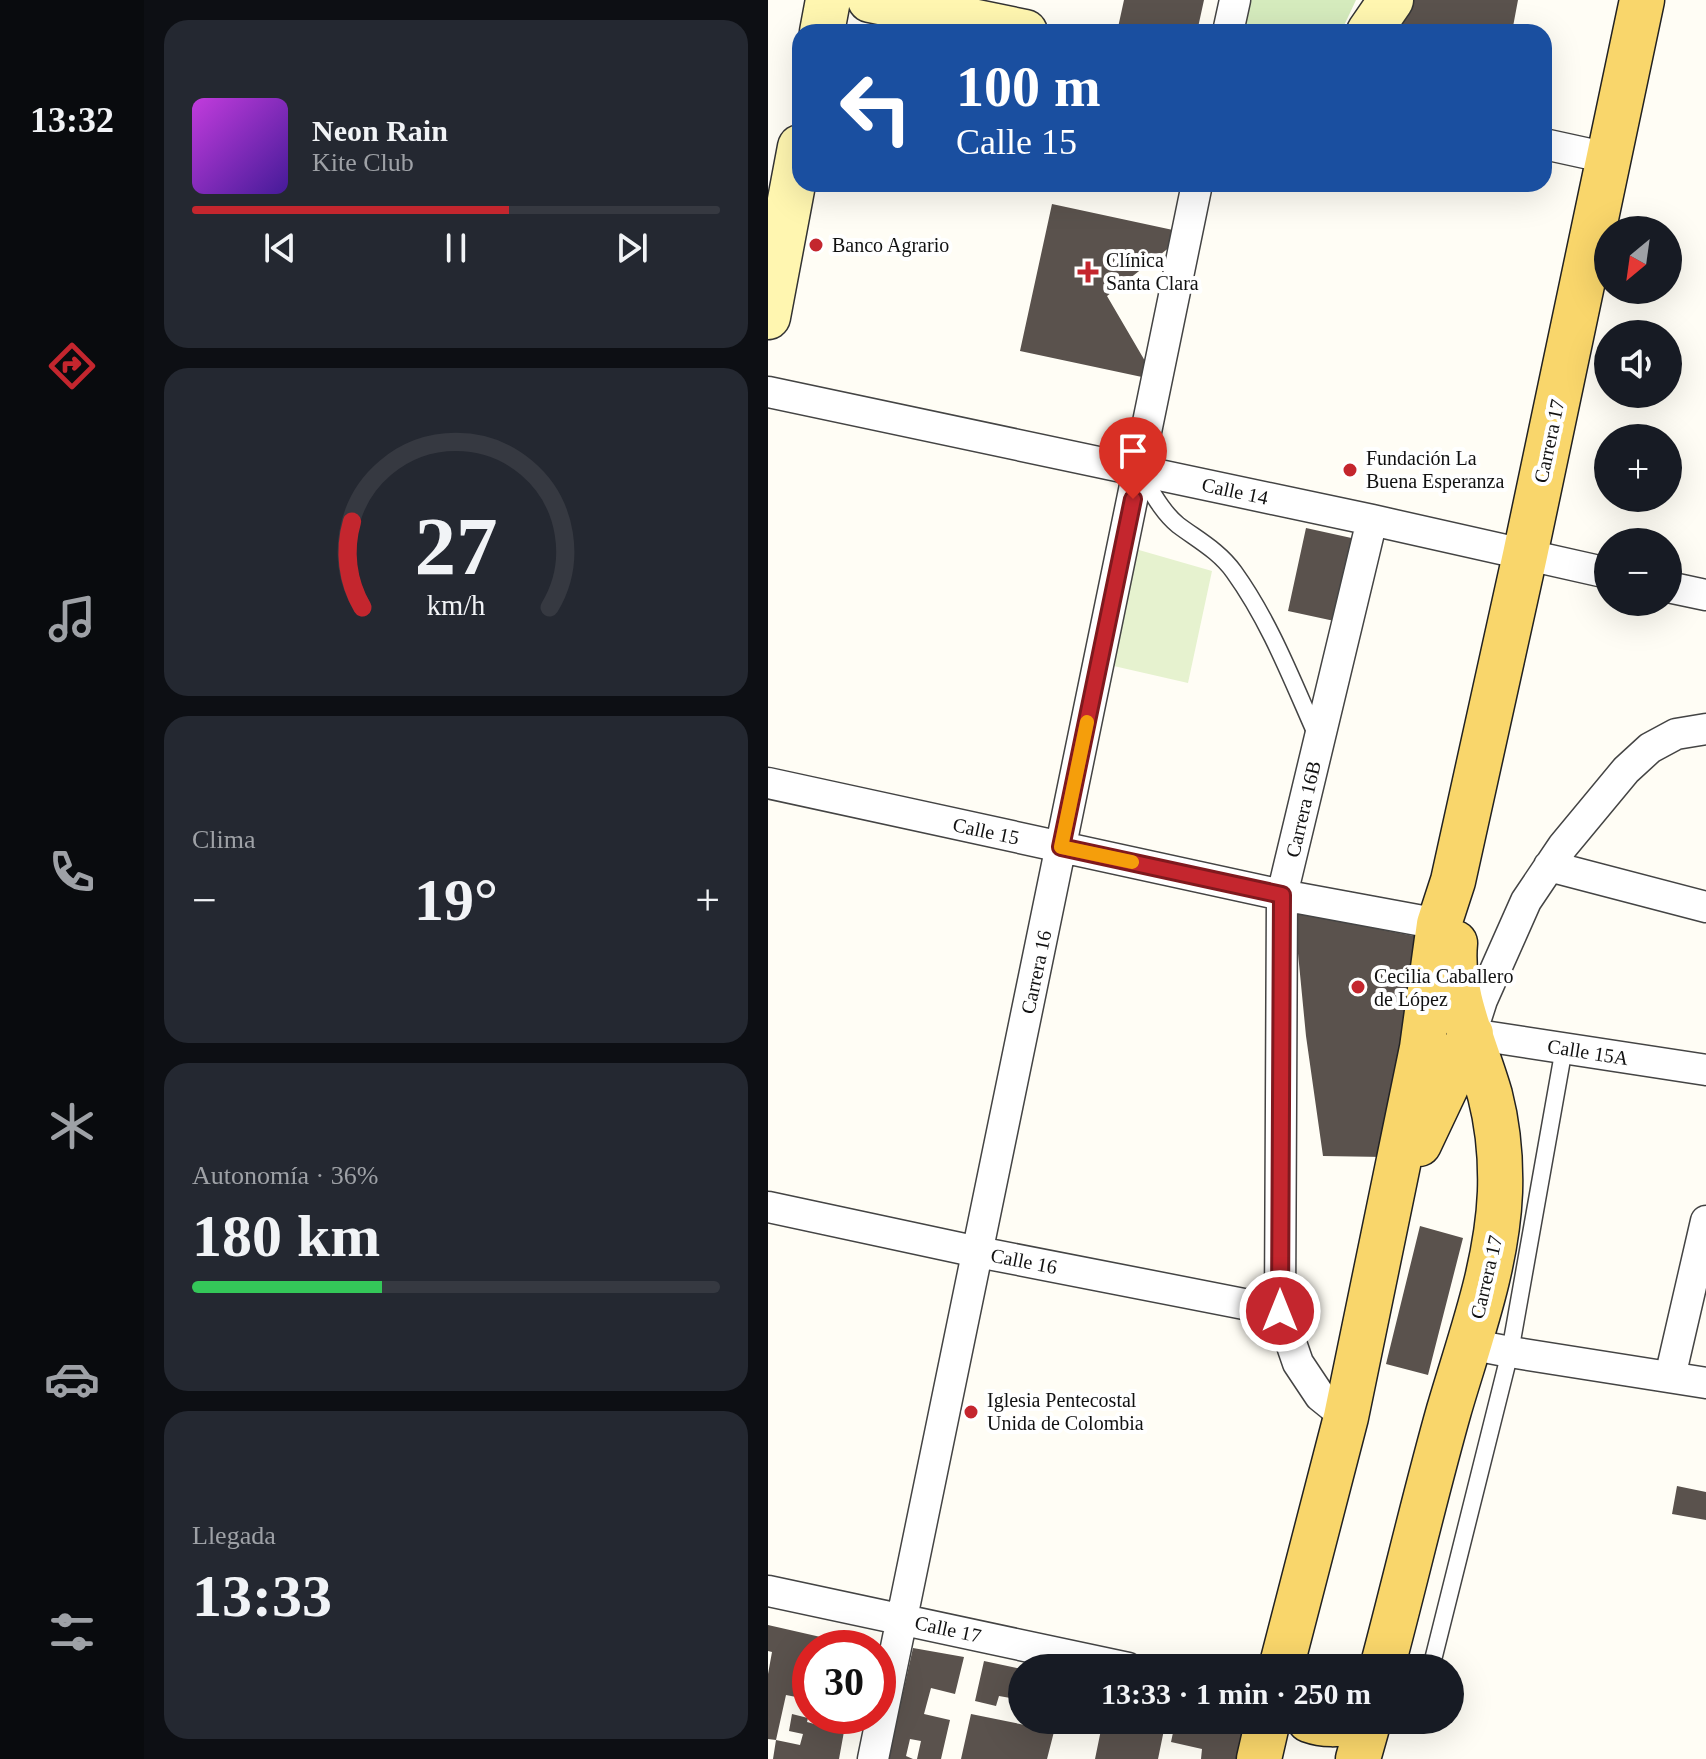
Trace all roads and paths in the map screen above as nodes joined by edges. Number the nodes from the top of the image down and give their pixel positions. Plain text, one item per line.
1 (828, 0) edge
2 (870, 0) edge
3 (1235, 0) edge
4 (1391, 0) edge
5 (1642, 0) edge
6 (824, 24) edge
7 (986, 24) edge
8 (1230, 24) edge
9 (1374, 24) edge
10 (1552, 146) edge
11 (1608, 158) junction
12 (792, 190) edge
13 (1195, 192) edge
14 (768, 317) edge
15 (768, 392) edge
16 (1139, 470) junction
17 (1372, 520) junction
18 (1525, 555) junction
19 (1594, 570) edge
20 (1682, 590) edge
21 (1706, 595) edge
22 (1706, 729) edge
23 (1319, 741) junction
24 (768, 783) edge
25 (1061, 847) junction
26 (1549, 866) junction
27 (1453, 881) junction
28 (1282, 895) junction
29 (1706, 907) edge
30 (1439, 924) junction
31 (1471, 1034) junction
32 (1564, 1048) junction
33 (1706, 1070) edge
34 (768, 1207) edge
35 (1389, 1208) junction
36 (1706, 1224) edge
37 (978, 1252) junction
38 (1280, 1311) junction
39 (1490, 1348) junction
40 (1670, 1377) junction
41 (1706, 1383) edge
42 (1346, 1417) junction
43 (768, 1591) edge
44 (902, 1620) junction
45 (1062, 1654) edge
46 (1285, 1654) edge
47 (1386, 1654) edge
48 (1434, 1654) edge
49 (1265, 1734) edge
50 (1365, 1734) edge
51 (873, 1759) edge
52 (1259, 1759) edge
53 (1358, 1759) edge

1 - 6 main road
2 - 7 main road
3 - 8 street
4 - 9 main road
5 - 11 main road, Carrera 17
10 - 11 street
11 - 18 main road, Carrera 17
12 - 14 main road
13 - 16 street, Carrera 16
15 - 16 street, Calle 14
16 - 17 street, Calle 14
16 - 23 lane
16 - 25 street, Carrera 16
17 - 18 street, Calle 14
17 - 23 street, Carrera 16B
18 - 19 street, Calle 14
18 - 27 main road, Carrera 17
20 - 21 street
22 - 26 street
23 - 28 street, Carrera 16B
24 - 25 street, Calle 15
25 - 28 street, Calle 15
25 - 37 street, Carrera 16
26 - 29 street
26 - 31 street
27 - 30 main road, Carrera 17
27 - 31 main road, Carrera 17
28 - 30 street, Calle 15
28 - 38 street, Carrera 16B
30 - 35 main road, Carrera 17
31 - 32 street, Calle 15A
31 - 35 main road
31 - 39 main road, Carrera 17
32 - 33 street, Calle 15A
32 - 39 lane
34 - 37 street, Calle 16
35 - 42 main road, Carrera 17
36 - 40 street
37 - 38 street, Calle 16
37 - 44 street, Carrera 16
38 - 42 street, Carrera 16B
39 - 40 street
39 - 47 main road, Carrera 17
39 - 48 lane
40 - 41 street
42 - 46 main road, Carrera 17
43 - 44 street, Calle 17
44 - 45 street, Calle 17
44 - 51 street, Carrera 16
49 - 52 main road
50 - 53 main road

